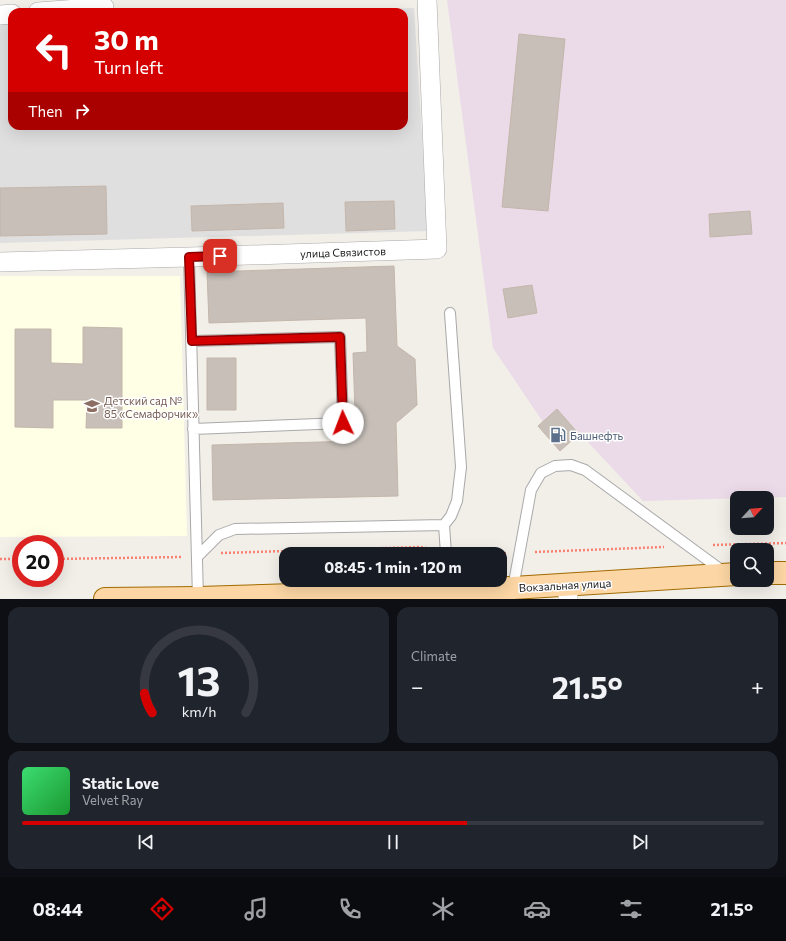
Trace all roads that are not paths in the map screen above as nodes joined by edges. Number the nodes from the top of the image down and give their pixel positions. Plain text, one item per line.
1 (427, 0) edge
2 (104, 7) dead end
3 (91, 8) edge
4 (189, 257) junction
5 (0, 262) edge
6 (450, 313) dead end
7 (192, 341) junction
8 (193, 429) junction
9 (444, 525) junction
10 (446, 547) edge
11 (197, 557) junction
12 (730, 573) edge
13 (786, 573) edge
14 (730, 574) edge
15 (774, 574) edge
16 (410, 587) edge
17 (491, 587) edge
18 (513, 588) junction
19 (568, 592) edge
20 (198, 598) junction
21 (106, 599) edge

1 - 4 street, улица Связистов
2 - 3 street
4 - 5 street, улица Связистов
4 - 7 lane
6 - 9 lane
7 - 8 lane
7 - 8 lane
8 - 11 lane
9 - 10 lane
9 - 11 lane
11 - 20 lane
12 - 18 lane
13 - 15 main road
14 - 19 main road, Вокзальная улица
16 - 20 main road, Вокзальная улица
17 - 18 main road, Вокзальная улица
18 - 19 main road, Вокзальная улица
20 - 21 main road, Вокзальная улица

